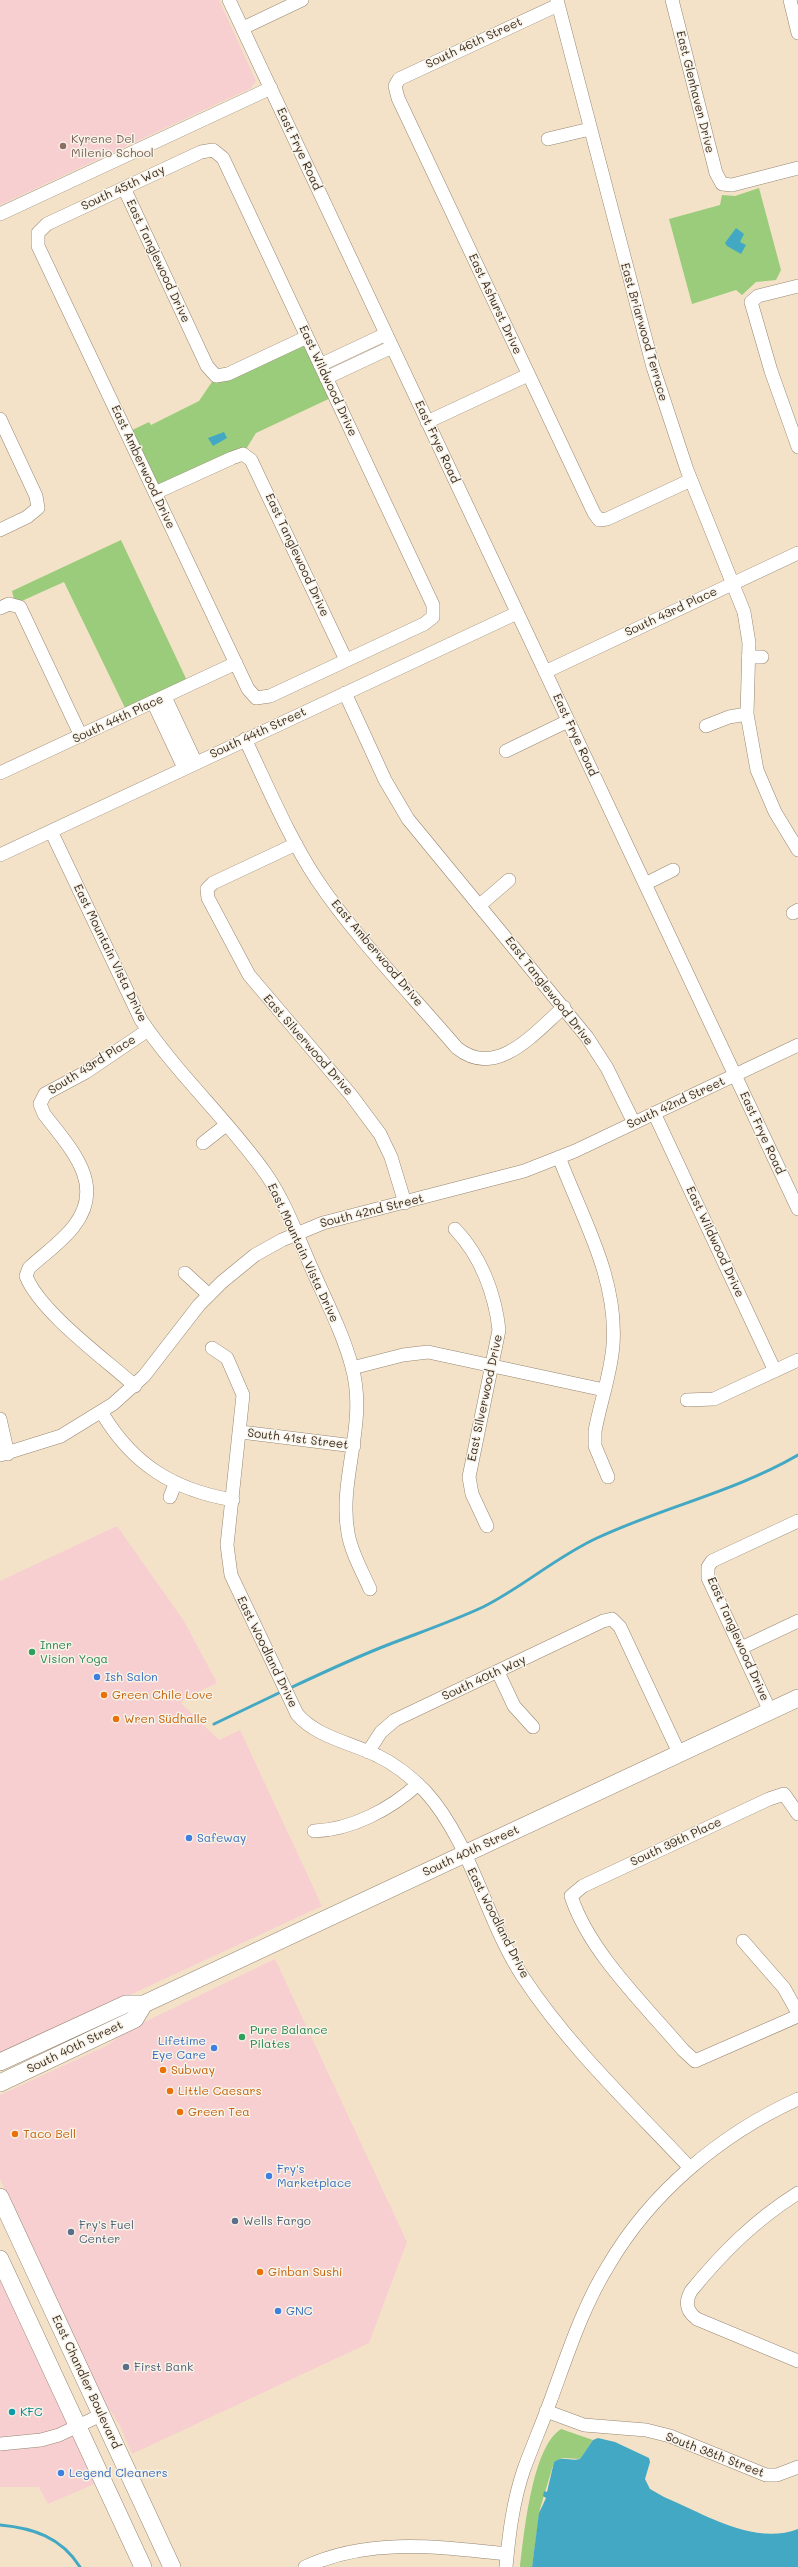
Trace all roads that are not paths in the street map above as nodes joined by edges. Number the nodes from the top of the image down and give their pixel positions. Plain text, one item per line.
1 (229, 0) edge
2 (302, 0) edge
3 (672, 0) edge
4 (790, 0) edge
5 (557, 3) edge
6 (243, 28) junction
7 (798, 33) edge
8 (395, 86) joint
9 (271, 88) junction
10 (590, 128) junction
11 (548, 139) dead end
12 (212, 150) joint
13 (798, 168) edge
14 (124, 188) junction
15 (0, 214) edge
16 (38, 233) joint
17 (798, 286) edge
18 (386, 334) junction
19 (307, 337) junction
20 (392, 347) junction
21 (353, 350) junction
22 (359, 362) junction
23 (320, 365) junction
24 (528, 375) junction
25 (326, 378) junction
26 (0, 419) edge
27 (428, 422) junction
28 (798, 447) edge
29 (691, 480) junction
30 (155, 493) junction
31 (0, 530) edge
32 (798, 553) edge
33 (733, 583) junction
34 (0, 608) edge
35 (517, 613) junction
36 (748, 657) junction
37 (762, 657) dead end
38 (346, 660) junction
39 (236, 663) junction
40 (545, 672) junction
41 (345, 692) junction
42 (165, 697) junction
43 (153, 702) junction
44 (748, 714) junction
45 (568, 721) junction
46 (706, 726) dead end
47 (174, 731) junction
48 (81, 736) junction
49 (245, 739) junction
50 (506, 751) dead end
51 (190, 765) junction
52 (0, 773) edge
53 (51, 831) junction
54 (296, 844) junction
55 (798, 850) edge
56 (0, 855) edge
57 (672, 870) dead end
58 (509, 880) dead end
59 (645, 884) junction
60 (480, 905) junction
61 (564, 1007) junction
62 (148, 1030) junction
63 (798, 1045) edge
64 (735, 1075) junction
65 (654, 1113) junction
66 (634, 1123) junction
67 (226, 1125) junction
68 (203, 1143) dead end
69 (559, 1158) junction
70 (405, 1203) junction
71 (798, 1209) edge
72 (455, 1229) dead end
73 (296, 1233) junction
74 (185, 1273) dead end
75 (209, 1295) junction
76 (212, 1348) dead end
77 (798, 1360) edge
78 (493, 1365) junction
79 (352, 1368) junction
80 (775, 1371) junction
81 (135, 1386) junction
82 (604, 1390) junction
83 (686, 1400) dead end
84 (102, 1413) junction
85 (0, 1418) edge
86 (241, 1432) junction
87 (354, 1446) junction
88 (4, 1454) edge
89 (608, 1477) dead end
90 (175, 1484) junction
91 (170, 1497) dead end
92 (233, 1500) junction
93 (798, 1521) edge
94 (487, 1526) dead end
95 (370, 1589) dead end
96 (798, 1621) edge
97 (741, 1648) junction
98 (498, 1672) junction
99 (798, 1698) edge
100 (770, 1711) junction
101 (533, 1727) dead end
102 (368, 1752) junction
103 (679, 1753) junction
104 (418, 1784) junction
105 (798, 1814) edge
106 (314, 1831) dead end
107 (464, 1854) junction
108 (743, 1941) dead end
109 (144, 2004) junction
110 (798, 2013) edge
111 (798, 2016) edge
112 (0, 2062) edge
113 (0, 2083) edge
114 (798, 2099) edge
115 (690, 2168) junction
116 (798, 2193) edge
117 (0, 2197) edge
118 (0, 2260) edge
119 (798, 2361) edge
120 (546, 2411) junction
121 (102, 2415) junction
122 (78, 2426) junction
123 (0, 2444) edge
124 (794, 2470) edge
125 (506, 2561) edge
126 (144, 2567) edge
127 (172, 2567) edge
128 (305, 2567) edge

1 - 6 street, East Frye Road
2 - 6 street
3 - 13 street, East Glenhaven Drive
4 - 7 street
5 - 8 street, South 46th Street
5 - 10 street, East Briarwood Terrace
6 - 9 street, East Frye Road
8 - 24 street, East Ashurst Drive
9 - 15 street
9 - 18 street, East Frye Road
10 - 11 street
10 - 29 street, East Briarwood Terrace
12 - 14 street, South 45th Way
12 - 19 street, East Wildwood Drive
14 - 16 street, South 45th Way
14 - 19 street, East Tanglewood Drive
16 - 30 street, East Amberwood Drive
17 - 28 street
18 - 20 street, East Frye Road
18 - 21 street
19 - 23 street, East Wildwood Drive
20 - 22 street
20 - 27 street, East Frye Road
21 - 22 street
21 - 23 street
22 - 25 street
23 - 25 street, East Wildwood Drive
24 - 27 street
24 - 29 street, East Ashurst Drive
25 - 38 street, East Wildwood Drive
26 - 31 street
27 - 35 street, East Frye Road
29 - 33 street, East Briarwood Terrace
30 - 38 street, East Tanglewood Drive
30 - 39 street, East Amberwood Drive
32 - 33 street, South 43rd Place
33 - 36 street, East Briarwood Terrace
33 - 40 street, South 43rd Place
34 - 48 street
35 - 40 street, East Frye Road
35 - 41 street, South 44th Street
36 - 37 street
36 - 44 street, East Briarwood Terrace
38 - 39 street, East Amberwood Drive
39 - 42 street, South 44th Place
40 - 45 street, East Frye Road
41 - 49 street, South 44th Street
41 - 60 street, East Tanglewood Drive
42 - 43 street, South 44th Place
42 - 47 street
43 - 47 street
43 - 48 street, South 44th Place
44 - 46 street
44 - 55 street, East Briarwood Terrace
45 - 50 street
45 - 59 street, East Frye Road
47 - 51 street
48 - 52 street, South 44th Place
49 - 51 street, South 44th Street
49 - 54 street, East Amberwood Drive
51 - 53 street, South 44th Street
53 - 56 street, South 44th Street
53 - 62 street, East Mountain Vista Drive
54 - 61 street, East Amberwood Drive
54 - 70 street, East Silverwood Drive
57 - 59 street
58 - 60 street
59 - 64 street, East Frye Road
60 - 61 street, East Tanglewood Drive
61 - 66 street, East Tanglewood Drive
62 - 67 street, East Mountain Vista Drive
62 - 81 street, South 43rd Place
63 - 64 street, South 42nd Street
64 - 65 street, South 42nd Street
64 - 71 street, East Frye Road
65 - 66 street, South 42nd Street
65 - 80 street, East Wildwood Drive
66 - 69 street, South 42nd Street
67 - 68 street
67 - 73 street, East Mountain Vista Drive
69 - 70 street, South 42nd Street
69 - 82 street
70 - 73 street, South 42nd Street
72 - 78 street, East Silverwood Drive
73 - 75 street, South 42nd Street
73 - 79 street, East Mountain Vista Drive
74 - 75 street
75 - 81 street, South 42nd Street
76 - 86 street, East Woodland Drive
77 - 80 street
78 - 79 street
78 - 82 street
78 - 94 street, East Silverwood Drive
79 - 87 street, East Mountain Vista Drive
80 - 83 street
81 - 84 street, South 42nd Street
82 - 89 street
84 - 88 street, South 42nd Street
84 - 90 street
85 - 88 street
86 - 87 street, South 41st Street
86 - 92 street, East Woodland Drive
87 - 95 street, East Mountain Vista Drive
90 - 91 street
90 - 92 street
92 - 102 street, East Woodland Drive
93 - 97 street, East Tanglewood Drive
96 - 97 street
97 - 100 street, East Tanglewood Drive
98 - 101 street
98 - 102 street, South 40th Way
98 - 103 street, South 40th Way
99 - 100 main road, South 40th Street
100 - 103 main road, South 40th Street
102 - 104 street, East Woodland Drive
103 - 107 main road, South 40th Street
104 - 106 street
104 - 107 street, East Woodland Drive
105 - 111 street, South 39th Place
107 - 109 main road, South 40th Street
107 - 115 street, East Woodland Drive
108 - 110 street
109 - 112 main road, South 40th Street
109 - 113 main road, South 40th Street
114 - 115 street
115 - 120 street
116 - 119 street
117 - 121 main road, East Chandler Boulevard
118 - 122 main road
120 - 124 street, South 38th Street
120 - 125 street
121 - 122 street
121 - 127 main road, East Chandler Boulevard
122 - 123 street
122 - 126 main road
125 - 128 street

